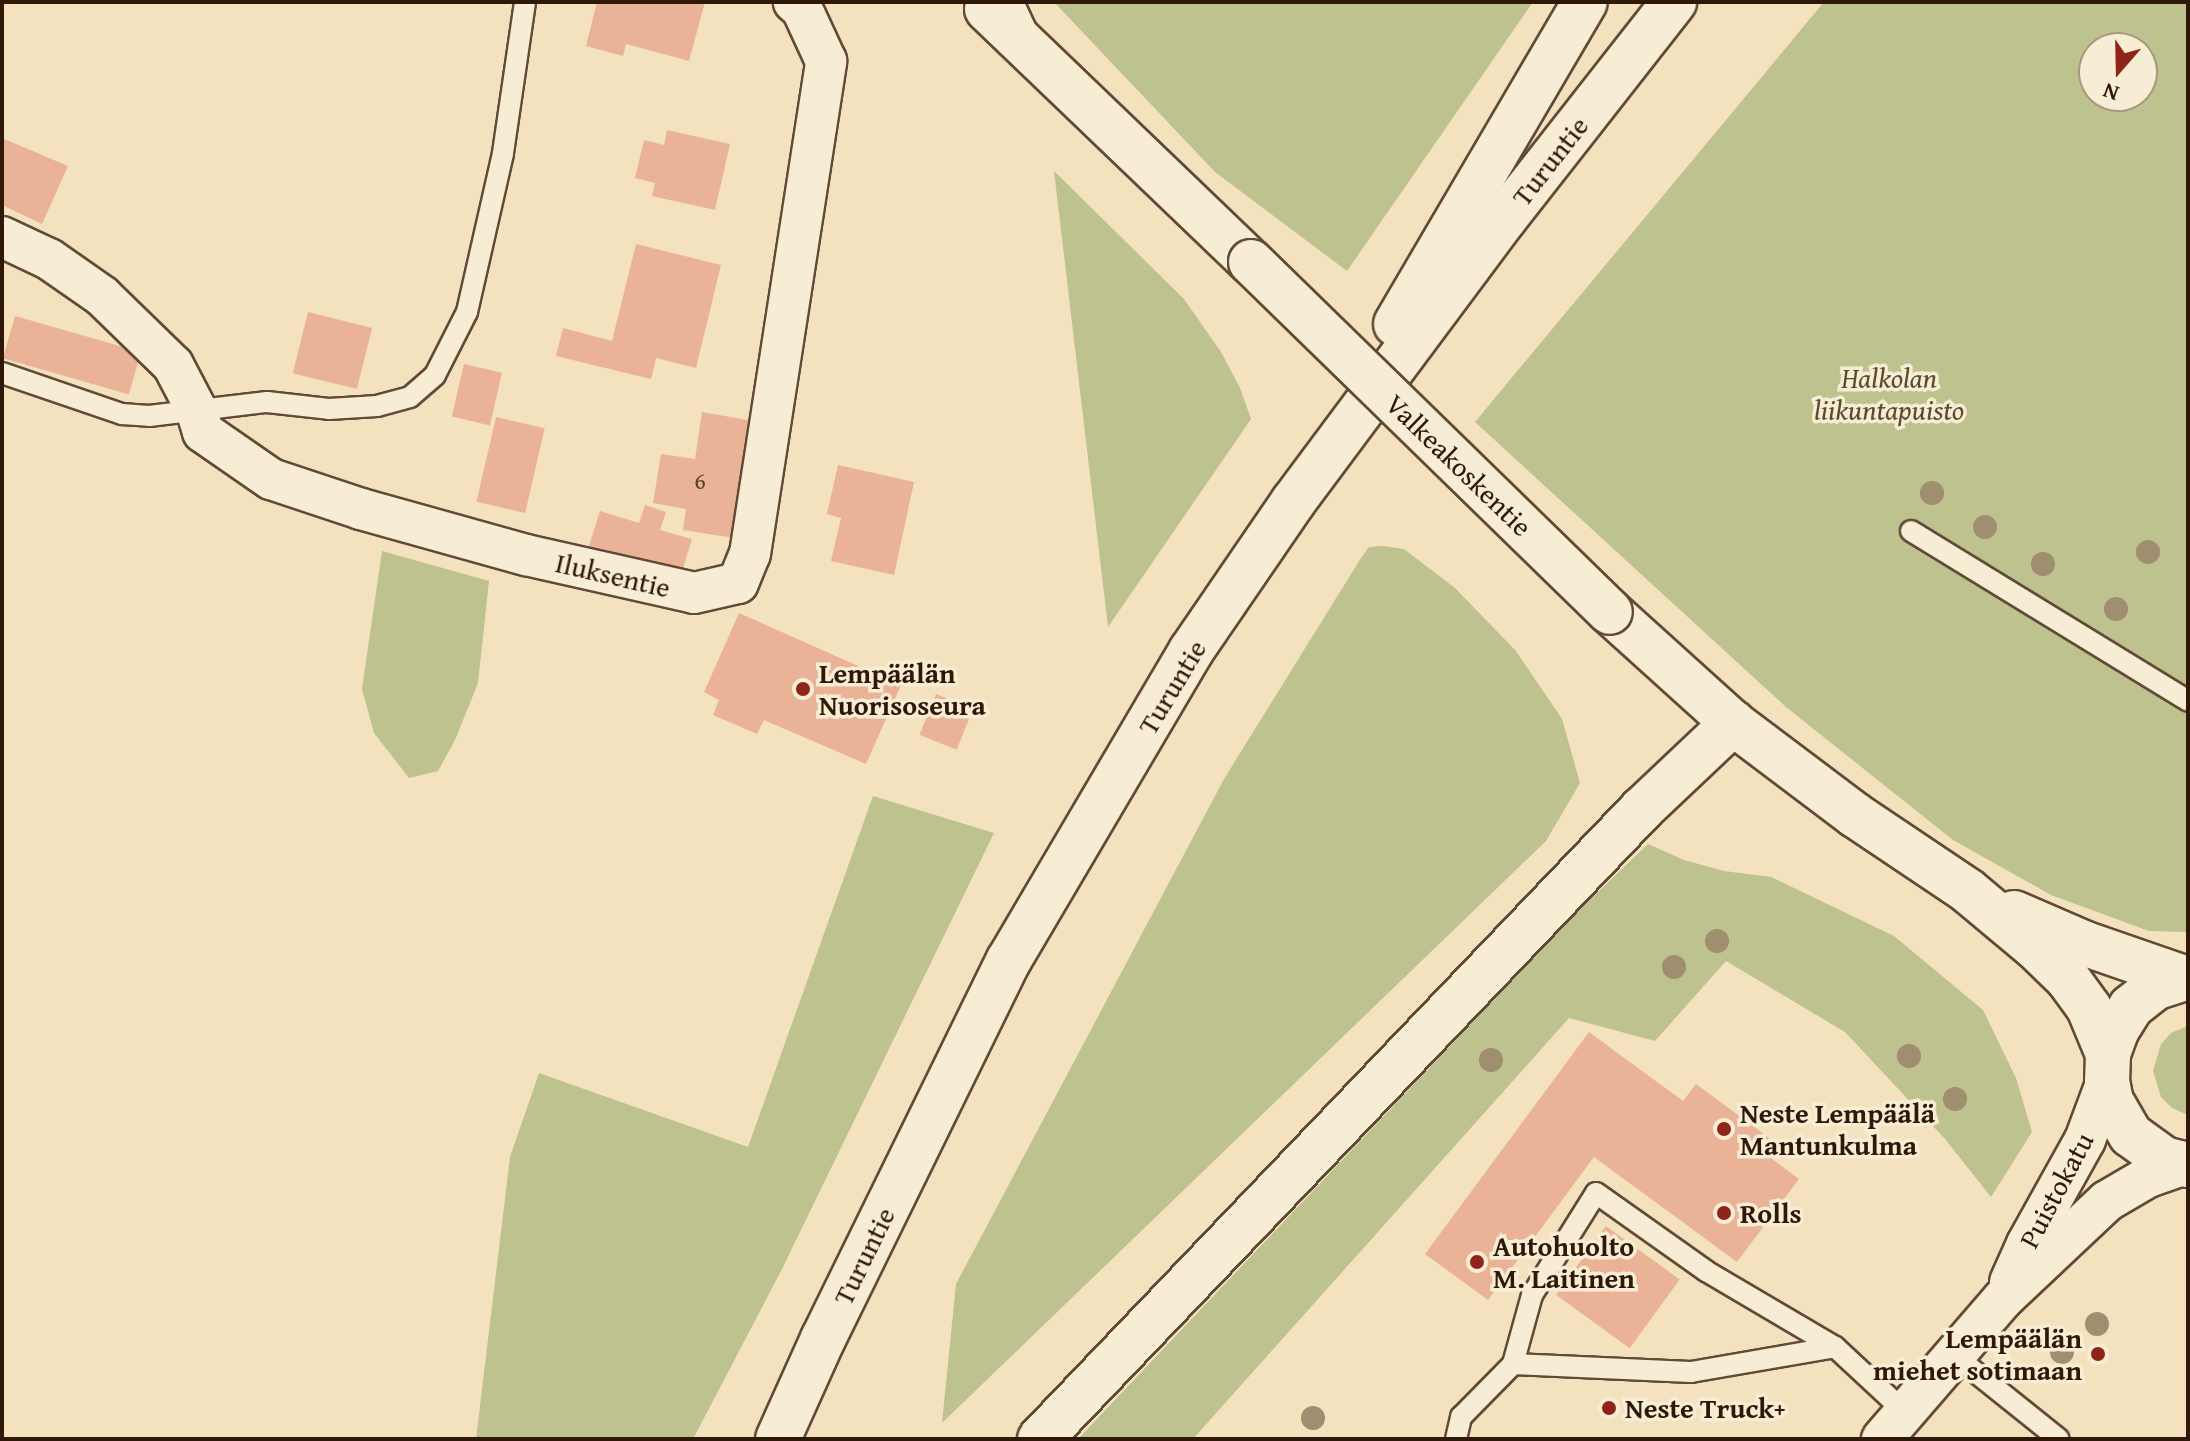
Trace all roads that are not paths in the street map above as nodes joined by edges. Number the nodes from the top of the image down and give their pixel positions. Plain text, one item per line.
1 (525, 2) edge
2 (794, 2) edge
3 (980, 2) edge
4 (1585, 2) edge
5 (1674, 2) edge
6 (1008, 19) edge
7 (2, 237) edge
8 (2, 373) edge
9 (196, 409) junction
10 (1293, 502) junction
11 (1911, 531) dead end
12 (2188, 701) edge
13 (1733, 723) junction
14 (1968, 891) junction
15 (2186, 978) edge
16 (2108, 1068) junction
17 (2185, 1165) edge
18 (2003, 1299) junction
19 (1835, 1347) junction
20 (1954, 1355) junction
21 (1513, 1364) junction
22 (1894, 1431) edge
23 (778, 1439) edge
24 (1040, 1439) edge
25 (1456, 1439) edge
26 (2059, 1439) edge

1 - 9 lane
2 - 9 street, Iluksentie
3 - 6 main road, Valkeakoskentie
4 - 10 main road
5 - 10 main road, Turuntie
6 - 13 main road, Valkeakoskentie, bridge
7 - 9 street, Iluksentie
8 - 9 lane
10 - 23 main road, Turuntie
11 - 12 lane
13 - 14 main road, Valkeakoskentie
13 - 24 main road
14 - 15 main road, Valkeakoskentie
14 - 16 main road, Valkeakoskentie
15 - 16 main road
16 - 17 main road, Valkeakoskentie
16 - 18 street, Puistokatu
17 - 18 street, Puistokatu
18 - 20 street, Puistokatu
19 - 21 lane
19 - 21 lane
19 - 22 lane
20 - 22 street, Puistokatu
20 - 26 lane
21 - 25 lane

